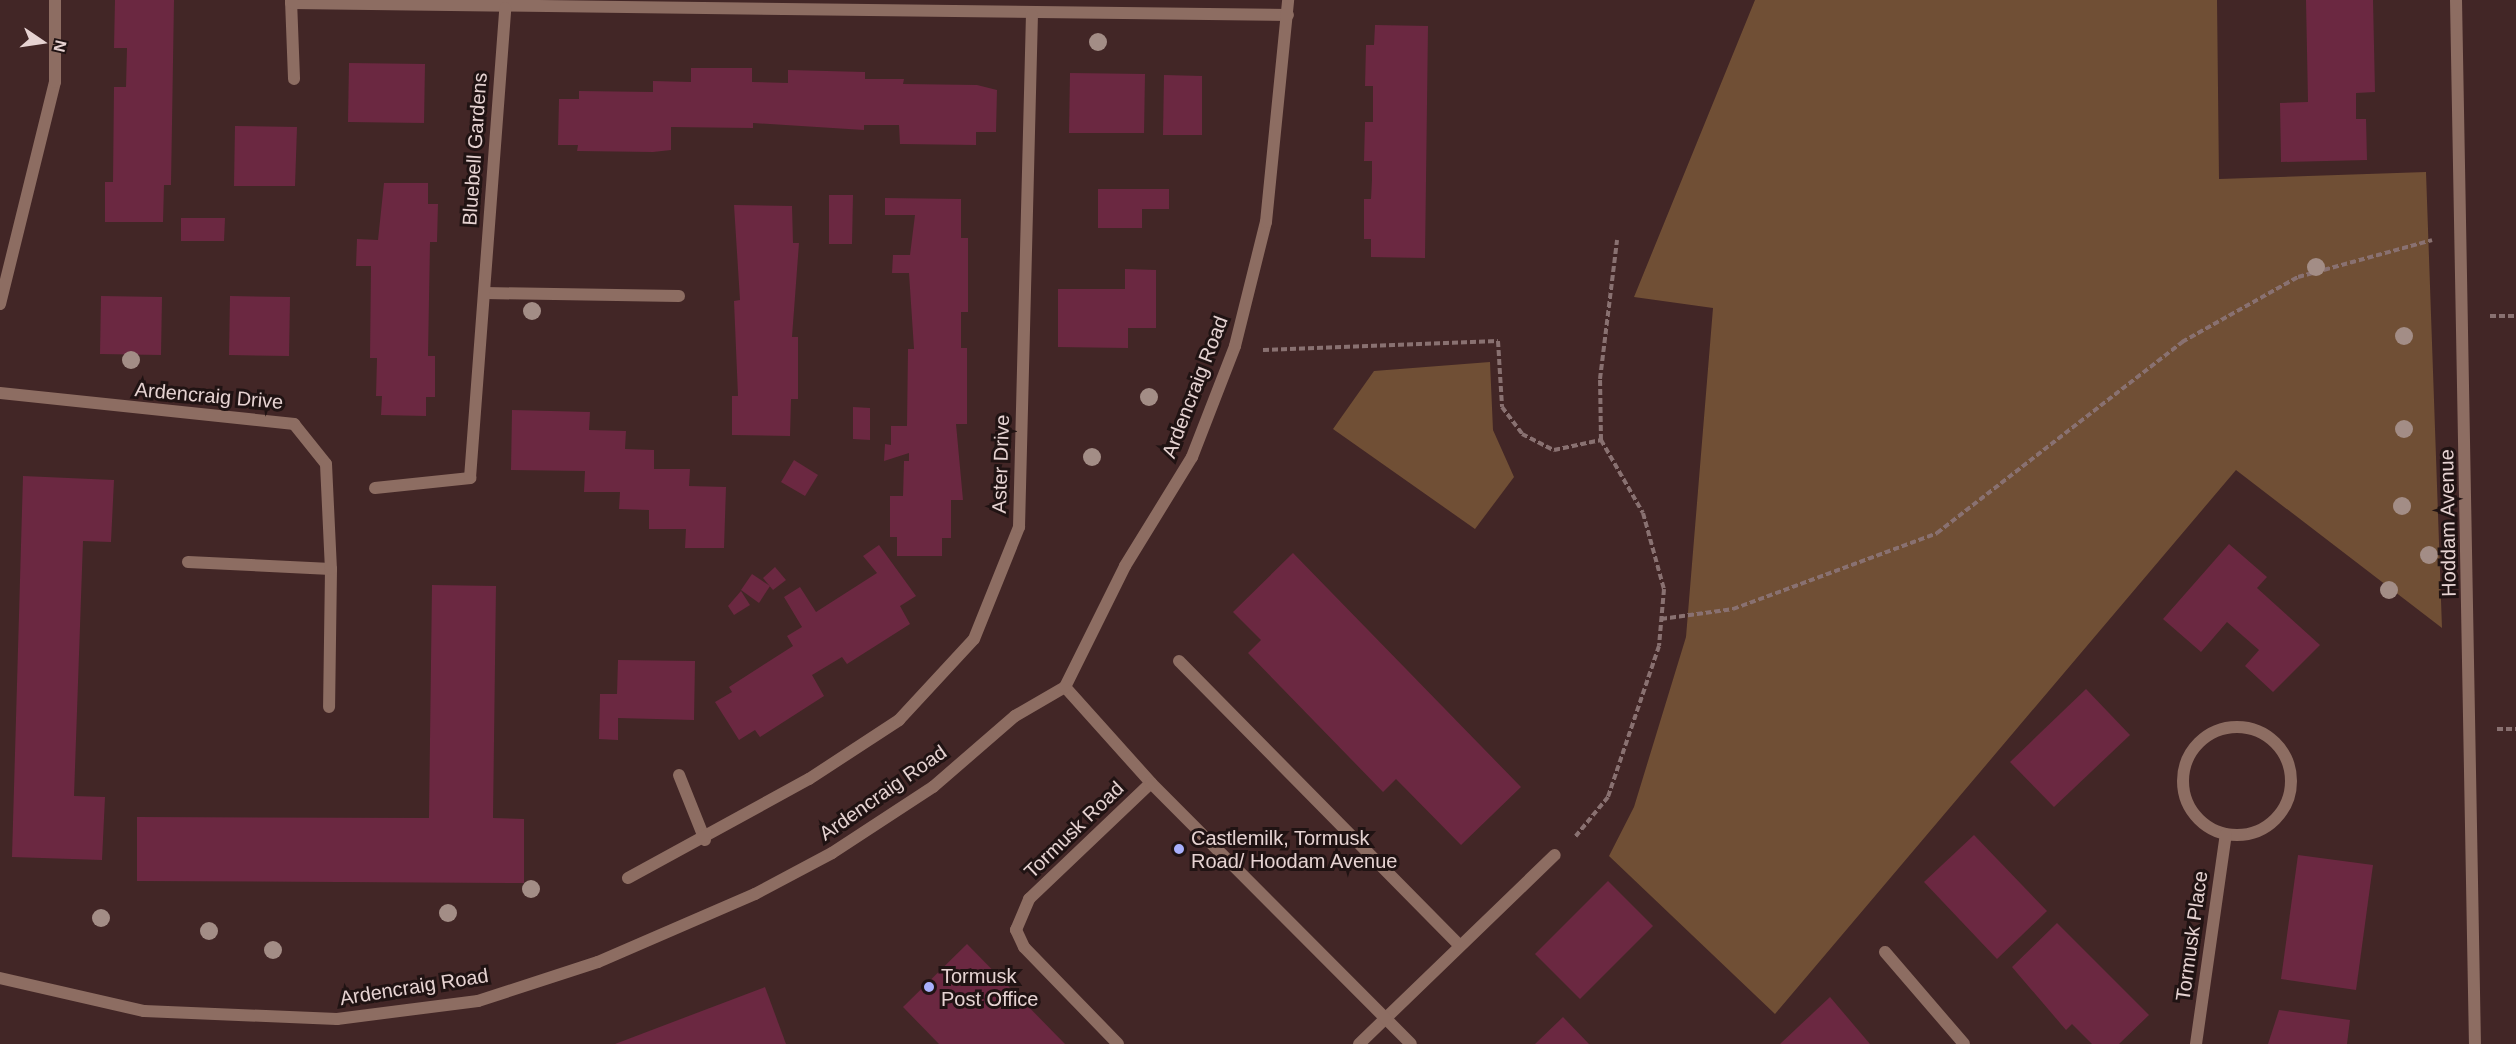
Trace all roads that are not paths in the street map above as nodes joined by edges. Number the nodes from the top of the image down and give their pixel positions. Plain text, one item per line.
1 (55, 0) edge
2 (1288, 0) edge
3 (2456, 0) edge
4 (291, 2) edge
5 (504, 8) junction
6 (1032, 15) junction
7 (1288, 15) junction
8 (294, 79) dead end
9 (485, 292) junction
10 (679, 296) dead end
11 (0, 304) edge
12 (0, 393) edge
13 (375, 488) dead end
14 (188, 562) dead end
15 (331, 569) junction
16 (1179, 661) dead end
17 (1065, 687) junction
18 (329, 706) dead end
19 (679, 775) dead end
20 (1151, 783) junction
21 (2226, 834) junction
22 (705, 840) junction
23 (1555, 855) road end
24 (628, 878) dead end
25 (1460, 946) junction
26 (1886, 952) dead end
27 (0, 978) edge
28 (1385, 1018) junction
29 (1961, 1043) edge
30 (1119, 1044) edge
31 (1359, 1044) edge
32 (1411, 1044) edge
33 (2196, 1044) edge
34 (2475, 1044) edge

1 - 11 street
2 - 7 street, Ardencraig Road
3 - 34 street, Hoddam Avenue
4 - 5 street
4 - 8 street
5 - 6 street
5 - 9 street, Bluebell Gardens
6 - 7 street
6 - 22 street, Aster Drive
7 - 17 street, Ardencraig Road
9 - 10 street
9 - 13 street, Bluebell Gardens
12 - 15 street, Ardencraig Drive
14 - 15 street
15 - 18 street, Ardencraig Drive
16 - 25 street
17 - 20 street, Tormusk Road
17 - 27 street, Ardencraig Road
19 - 22 street
20 - 28 street, Tormusk Road
20 - 30 street, Tormusk Road
21 - 21 street
21 - 33 street, Tormusk Place
22 - 24 street, Aster Drive
23 - 25 street
25 - 28 street
26 - 29 street
28 - 31 street
28 - 32 street, Tormusk Road

